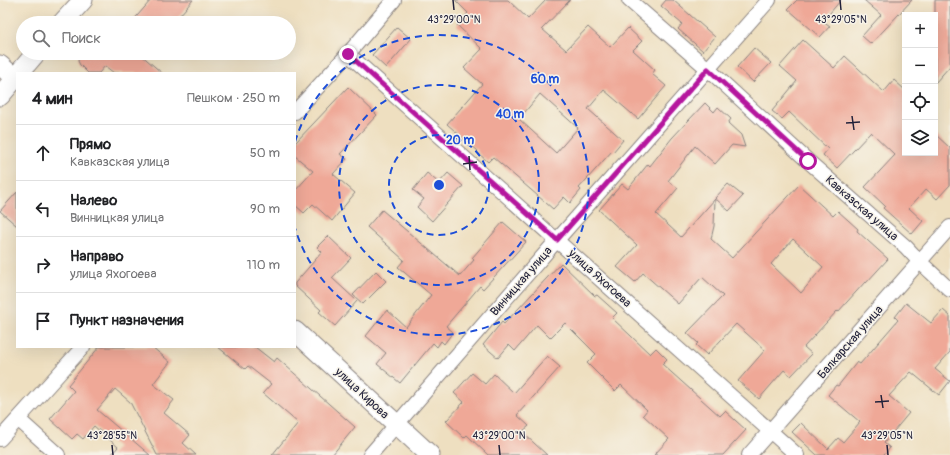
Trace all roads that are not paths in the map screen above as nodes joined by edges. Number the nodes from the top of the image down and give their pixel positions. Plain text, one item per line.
1 (83, 0) edge
2 (394, 0) edge
3 (629, 0) edge
4 (769, 0) edge
5 (68, 16) edge
6 (348, 54) junction
7 (30, 60) edge
8 (0, 65) edge
9 (708, 69) junction
10 (21, 72) edge
11 (16, 76) edge
12 (16, 78) edge
13 (0, 96) edge
14 (296, 111) edge
15 (950, 227) edge
16 (557, 240) junction
17 (920, 262) junction
18 (950, 290) edge
19 (296, 333) edge
20 (82, 348) edge
21 (18, 419) junction
22 (397, 425) junction
23 (770, 431) junction
24 (0, 439) edge
25 (58, 455) edge
26 (370, 455) edge
27 (430, 455) edge
28 (749, 455) edge
29 (797, 455) edge

1 - 5 main road
2 - 6 street
3 - 9 street, Кавказская улица
4 - 9 street, Винницкая улица
6 - 14 street
6 - 16 street, улица Яхогоева
7 - 10 main road
8 - 11 main road
9 - 16 street, Винницкая улица
9 - 17 street, Кавказская улица
12 - 13 main road
15 - 17 street, Балкарская улица
16 - 22 street, Винницкая улица
16 - 23 street, улица Яхогоева
17 - 18 street, Кавказская улица
17 - 23 street, Балкарская улица
19 - 22 main road, улица Кирова
20 - 21 street
21 - 24 street
21 - 25 street
22 - 26 street, Винницкая улица
22 - 27 main road, улица Кирова
23 - 28 street, Балкарская улица
23 - 29 street, улица Яхогоева

